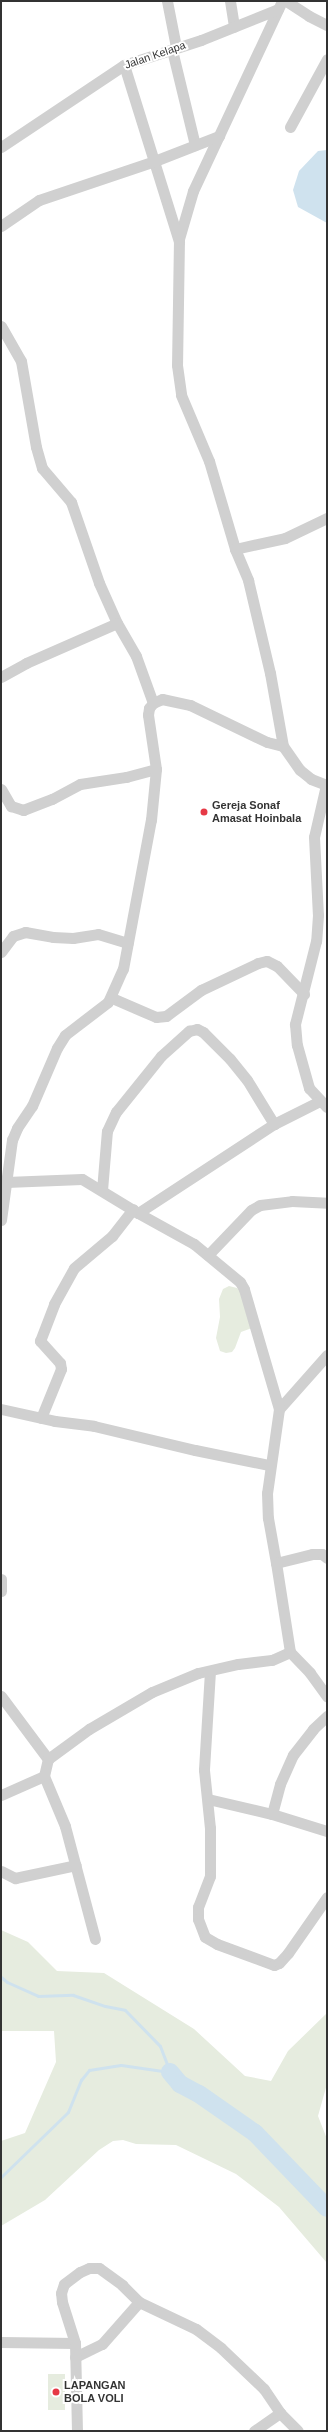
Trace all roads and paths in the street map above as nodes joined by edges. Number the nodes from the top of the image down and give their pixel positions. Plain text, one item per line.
1 (167, 1) edge
2 (230, 1) edge
3 (282, 4) edge
4 (327, 25) edge
5 (234, 27) junction
6 (174, 48) junction
7 (327, 59) edge
8 (124, 65) junction
9 (290, 127) dead end
10 (219, 136) junction
11 (195, 145) junction
12 (1, 147) edge
13 (152, 162) junction
14 (1, 226) edge
15 (179, 242) junction
16 (1, 326) edge
17 (327, 518) edge
18 (235, 549) junction
19 (117, 623) junction
20 (1, 677) edge
21 (152, 703) junction
22 (283, 746) junction
23 (156, 769) junction
24 (327, 785) edge
25 (1, 789) edge
26 (327, 892) edge
27 (317, 900) junction
28 (128, 943) junction
29 (1, 952) edge
30 (304, 994) junction
31 (112, 998) junction
32 (323, 1104) edge
33 (274, 1124) junction
34 (6, 1182) junction
35 (102, 1190) junction
36 (327, 1204) edge
37 (136, 1211) junction
38 (1, 1220) edge
39 (208, 1255) junction
40 (327, 1355) edge
41 (1, 1409) edge
42 (279, 1409) junction
43 (41, 1418) junction
44 (269, 1465) junction
45 (327, 1558) edge
46 (276, 1563) junction
47 (1, 1579) edge
48 (1, 1591) edge
49 (290, 1652) junction
50 (210, 1670) junction
51 (1, 1696) edge
52 (327, 1696) edge
53 (327, 1716) edge
54 (48, 1759) junction
55 (44, 1776) junction
56 (1, 1795) edge
57 (208, 1799) junction
58 (272, 1814) junction
59 (327, 1831) edge
60 (76, 1865) junction
61 (1, 1871) edge
62 (327, 1897) edge
63 (95, 1938) dead end
64 (138, 2302) junction
65 (1, 2342) edge
66 (75, 2343) junction
67 (75, 2358) junction
68 (280, 2413) junction
69 (77, 2431) edge
70 (254, 2431) edge
71 (298, 2431) edge

1 - 6 street
2 - 5 street
3 - 4 street
3 - 5 street, Jalan Kelapa
3 - 10 street
5 - 6 street, Jalan Kelapa
6 - 8 street, Jalan Kelapa
6 - 11 street
7 - 9 street
8 - 12 street, Jalan Kelapa
8 - 13 street
10 - 11 street
10 - 15 street
11 - 13 street
13 - 14 street
13 - 15 street
15 - 18 street
16 - 19 street
17 - 18 street
18 - 22 street
19 - 20 street
19 - 21 street
21 - 22 street
21 - 23 street
22 - 24 street
23 - 25 street
23 - 28 street
24 - 27 street
26 - 27 street
27 - 30 street
28 - 29 street
28 - 31 street
30 - 31 street
30 - 32 street
31 - 34 street
32 - 33 street
33 - 35 street
33 - 37 street
34 - 35 street
34 - 38 street
35 - 37 street
36 - 39 street
37 - 39 street
37 - 43 street
39 - 42 street
40 - 42 street
41 - 43 street
42 - 44 street
43 - 44 street
44 - 46 street
45 - 46 street
46 - 49 street
47 - 48 street
49 - 50 street
49 - 52 street
50 - 54 street
50 - 57 street
51 - 54 street
53 - 58 street
54 - 55 street
55 - 56 street
55 - 60 street
57 - 58 street
57 - 62 street
58 - 59 street
60 - 61 street
60 - 63 street
64 - 66 street
64 - 67 street
64 - 68 street
65 - 66 street
66 - 67 street
67 - 69 street
68 - 70 street
68 - 71 street

